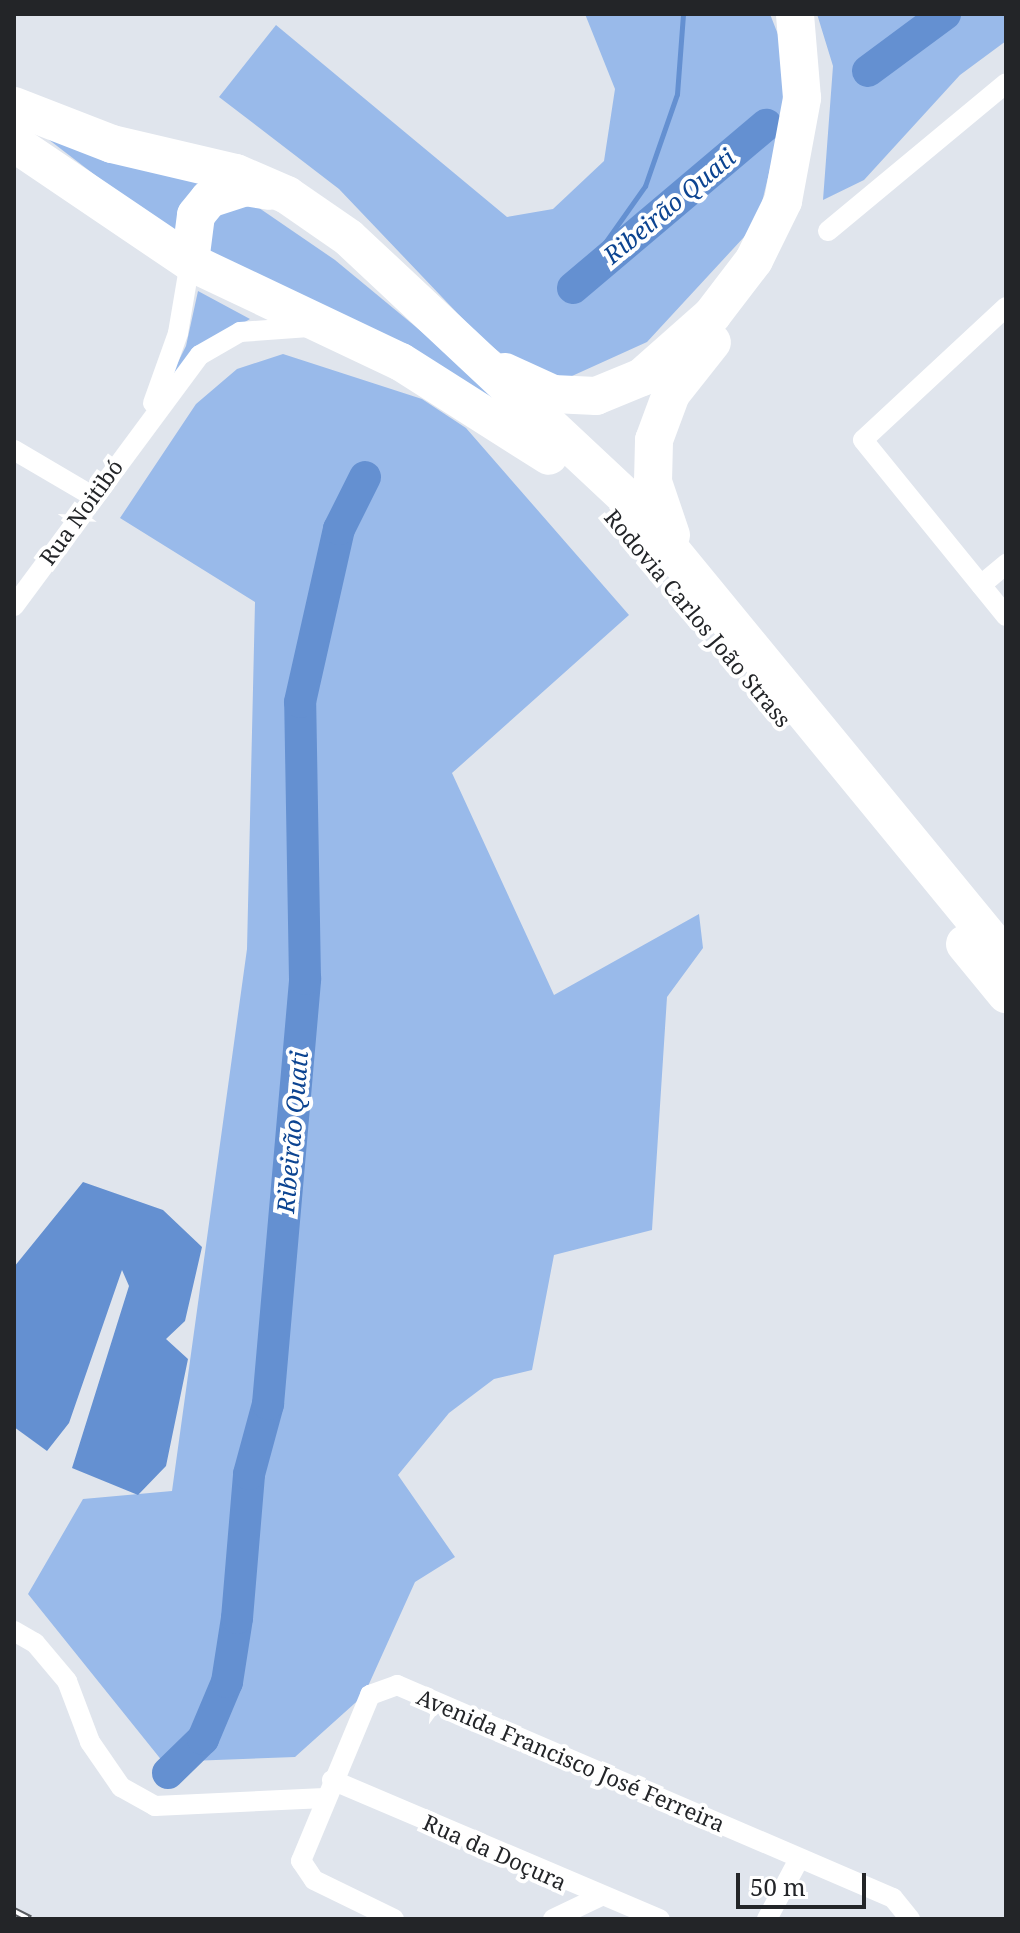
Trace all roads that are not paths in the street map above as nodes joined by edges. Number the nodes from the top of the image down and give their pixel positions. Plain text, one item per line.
1 (795, 14) edge
2 (810, 14) edge
3 (1006, 83) edge
4 (14, 106) edge
5 (14, 143) edge
6 (287, 195) junction
7 (828, 231) dead end
8 (190, 262) junction
9 (1006, 307) edge
10 (324, 327) junction
11 (454, 338) junction
12 (148, 418) junction
13 (14, 450) edge
14 (94, 497) junction
15 (686, 562) junction
16 (1006, 564) edge
17 (981, 585) junction
18 (14, 606) edge
19 (1006, 616) edge
20 (1006, 958) edge
21 (1006, 994) edge
22 (14, 1631) edge
23 (328, 1789) junction
24 (799, 1859) junction
25 (599, 1897) junction
26 (394, 1919) edge
27 (553, 1919) edge
28 (660, 1919) edge
29 (767, 1919) edge
30 (910, 1919) edge

1 - 11 highway
2 - 15 highway
3 - 7 street
4 - 6 highway
5 - 8 highway, Rodovia Carlos João Strass
6 - 8 highway
6 - 11 highway, Rodovia Carlos João Strass
8 - 10 highway, Rodovia Carlos João Strass
8 - 12 street, Rua Noitibó
9 - 17 street
10 - 12 street, Rua Noitibó
10 - 21 highway, Rodovia Carlos João Strass
11 - 15 highway, Rodovia Carlos João Strass
12 - 14 street, Rua Noitibó
13 - 14 street
14 - 18 street, Rua Noitibó
15 - 20 highway, Rodovia Carlos João Strass
16 - 17 street
17 - 19 street
22 - 23 street
23 - 24 street, Avenida Francisco José Ferreira
23 - 25 street, Rua da Doçura
23 - 26 street, Avenida Francisco José Ferreira
24 - 29 street
24 - 30 street, Avenida Francisco José Ferreira
25 - 27 street
25 - 28 street, Rua da Doçura

